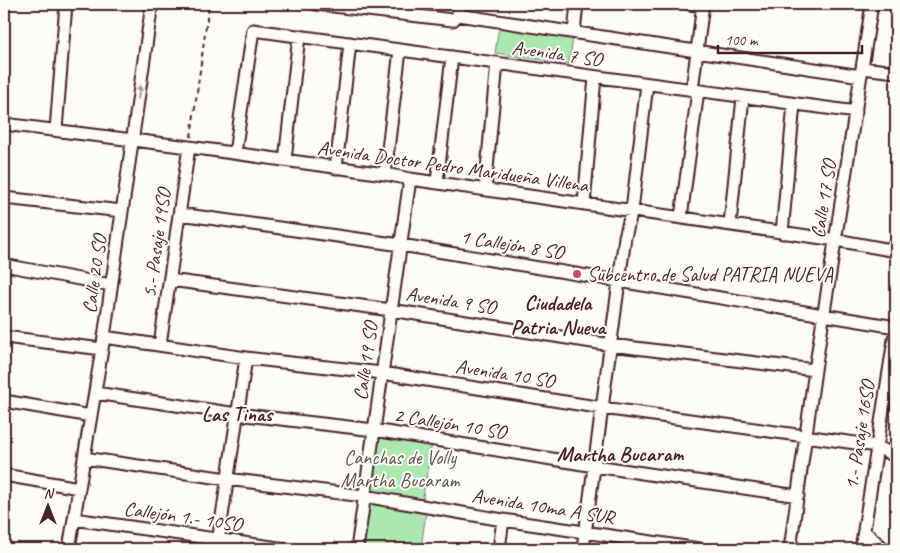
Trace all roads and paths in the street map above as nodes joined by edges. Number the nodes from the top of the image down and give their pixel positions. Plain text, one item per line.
1 (66, 4) edge
2 (152, 4) edge
3 (209, 4) edge
4 (316, 4) edge
5 (578, 4) edge
6 (690, 4) edge
7 (872, 4) edge
8 (703, 5) edge
9 (457, 13) edge
10 (574, 32) junction
11 (299, 36) junction
12 (350, 43) junction
13 (400, 50) junction
14 (697, 51) junction
15 (452, 57) junction
16 (497, 63) junction
17 (862, 72) junction
18 (896, 72) edge
19 (595, 77) junction
20 (647, 84) junction
21 (695, 90) junction
22 (743, 97) junction
23 (794, 104) junction
24 (856, 112) junction
25 (4, 124) edge
26 (56, 130) junction
27 (132, 140) junction
28 (189, 147) junction
29 (235, 153) junction
30 (285, 160) junction
31 (336, 168) junction
32 (385, 174) junction
33 (410, 179) junction
34 (437, 182) junction
35 (485, 190) junction
36 (4, 198) edge
37 (584, 204) junction
38 (632, 210) junction
39 (122, 211) junction
40 (180, 214) junction
41 (681, 217) junction
42 (730, 224) junction
43 (782, 233) junction
44 (836, 240) junction
45 (401, 244) junction
46 (896, 252) edge
47 (4, 265) edge
48 (170, 280) junction
49 (620, 280) junction
50 (111, 285) junction
51 (391, 310) junction
52 (824, 316) junction
53 (896, 327) edge
54 (4, 337) edge
55 (103, 343) junction
56 (160, 345) junction
57 (611, 345) junction
58 (246, 358) junction
59 (815, 370) junction
60 (382, 373) junction
61 (891, 384) edge
62 (95, 393) junction
63 (4, 401) edge
64 (603, 408) junction
65 (237, 414) junction
66 (91, 416) junction
67 (374, 430) junction
68 (807, 436) junction
69 (877, 446) junction
70 (896, 457) edge
71 (84, 458) junction
72 (595, 466) junction
73 (4, 475) edge
74 (227, 479) junction
75 (79, 488) junction
76 (364, 496) junction
77 (798, 496) junction
78 (74, 519) junction
79 (503, 520) junction
80 (864, 531) junction
81 (586, 532) junction
82 (218, 545) edge
83 (69, 549) edge
84 (286, 549) edge
85 (357, 549) edge
86 (499, 549) edge
87 (583, 549) edge
88 (699, 549) edge
89 (790, 549) edge
90 (861, 549) edge
91 (884, 549) edge

1 - 26 street
27 -> 2 street, Calle 20 SO
3 - 28 path
4 - 9 street
5 - 10 street
6 - 8 street
7 - 17 street, Calle 17 SO
8 - 14 street
9 - 10 street
10 - 14 street
11 - 12 street, Avenida 7 SO
11 - 29 street, Avenida 7 SO
11 - 30 street
12 - 13 street, Avenida 7 SO
12 - 31 street
13 - 15 street, Avenida 7 SO
13 - 32 street
14 - 17 street
14 - 21 street
15 - 16 street, Avenida 7 SO
15 - 34 street
16 - 19 street, Avenida 7 SO
16 - 35 street
17 - 18 street
17 - 24 street, Calle 17 SO
19 - 20 street, Avenida 7 SO
19 - 37 street
20 - 21 street, Avenida 7 SO
20 - 38 street
21 - 22 street, Avenida 7 SO
21 - 41 street
22 - 23 street, Avenida 7 SO
22 - 42 street
23 - 24 street, Avenida 7 SO
23 - 43 street
24 - 44 street, Calle 17 SO
25 - 26 street, Avenida Doctor Pedro Maridueña Villena
26 - 27 street, Avenida Doctor Pedro Maridueña Villena
27 - 28 street, Avenida Doctor Pedro Maridueña Villena
27 - 39 street, Calle 20 SO
28 - 29 street, Avenida Doctor Pedro Maridueña Villena
28 - 40 street, 5.- Pasaje 19SO
29 - 30 street, Avenida Doctor Pedro Maridueña Villena
30 - 31 street, Avenida Doctor Pedro Maridueña Villena
31 - 32 street, Avenida Doctor Pedro Maridueña Villena
32 - 33 street, Avenida Doctor Pedro Maridueña Villena
33 - 34 street, Avenida Doctor Pedro Maridueña Villena
33 - 45 street, Calle 19 SO
34 - 35 street, Avenida Doctor Pedro Maridueña Villena
35 - 37 street, Avenida Doctor Pedro Maridueña Villena
36 - 39 street
37 - 38 street, Avenida Doctor Pedro Maridueña Villena
38 - 41 street, Avenida Doctor Pedro Maridueña Villena
38 - 49 street
39 - 50 street, Calle 20 SO
40 - 45 street, 1 Callejón 8 SO
40 - 48 street, 5.- Pasaje 19SO
41 - 42 street, Avenida Doctor Pedro Maridueña Villena
42 - 43 street, Avenida Doctor Pedro Maridueña Villena
43 - 44 street, Avenida Doctor Pedro Maridueña Villena
44 - 46 street, Avenida Doctor Pedro Maridueña Villena
44 - 52 street, Calle 17 SO
45 - 49 street, 1 Callejón 8 SO
45 - 51 street, Calle 19 SO
47 - 50 street
48 - 51 street, Avenida 9 SO
48 - 56 street, 5.- Pasaje 19SO
49 - 52 street, 1 Callejón 8 SO
49 - 57 street
50 - 55 street, Calle 20 SO
51 - 57 street, Avenida 9 SO
51 - 60 street, Calle 19 SO
52 - 53 street, 1 Callejón 8 SO
52 - 59 street, Calle 17 SO
53 - 61 street, 1.- Pasaje 16SO
54 - 55 street, Avenida 10 SO
55 - 56 street, Avenida 10 SO
55 - 62 street, Calle 20 SO
56 - 58 street, Avenida 10 SO
57 - 59 street, Avenida 9 SO
57 - 64 street
58 - 60 street, Avenida 10 SO
58 - 65 street
59 - 68 street, Calle 17 SO
60 - 64 street, Avenida 10 SO
60 - 67 street, Calle 19 SO
61 - 69 street, 1.- Pasaje 16SO
62 - 65 street, 2 Callejón 10 SO
62 - 66 street, Calle 20 SO
63 - 66 street
64 - 68 street, Avenida 10 SO
64 - 72 street
65 - 67 street, 2 Callejón 10 SO
65 - 74 street
66 - 71 street, Calle 20 SO
67 - 72 street, 2 Callejón 10 SO
67 - 76 street, Calle 19 SO
68 - 69 street, Avenida 10 SO
68 - 77 street, Calle 17 SO
69 - 70 street, Avenida 10 SO
69 - 80 street, 1.- Pasaje 16SO
71 - 74 street, Avenida 10ma A SUR
71 - 75 street, Calle 20 SO
72 - 77 street, 2 Callejón 10 SO
72 - 81 street
73 - 75 street
74 - 76 street, Avenida 10ma A SUR
74 - 82 street
75 - 78 street, Calle 20 SO
76 - 79 street, Avenida 10ma A SUR
76 - 85 street, Calle 19 SO
77 - 89 street, Calle 17 SO
78 - 82 street, Callejón 1.- 10SO
78 - 83 street, Calle 20 SO
79 - 81 street, Avenida 10ma A SUR
79 - 86 street
80 - 90 street, 1.- Pasaje 16SO
80 - 91 street
81 - 87 street
81 - 88 street, Avenida 10ma A SUR
82 - 84 street, Callejón 1.- 10SO

